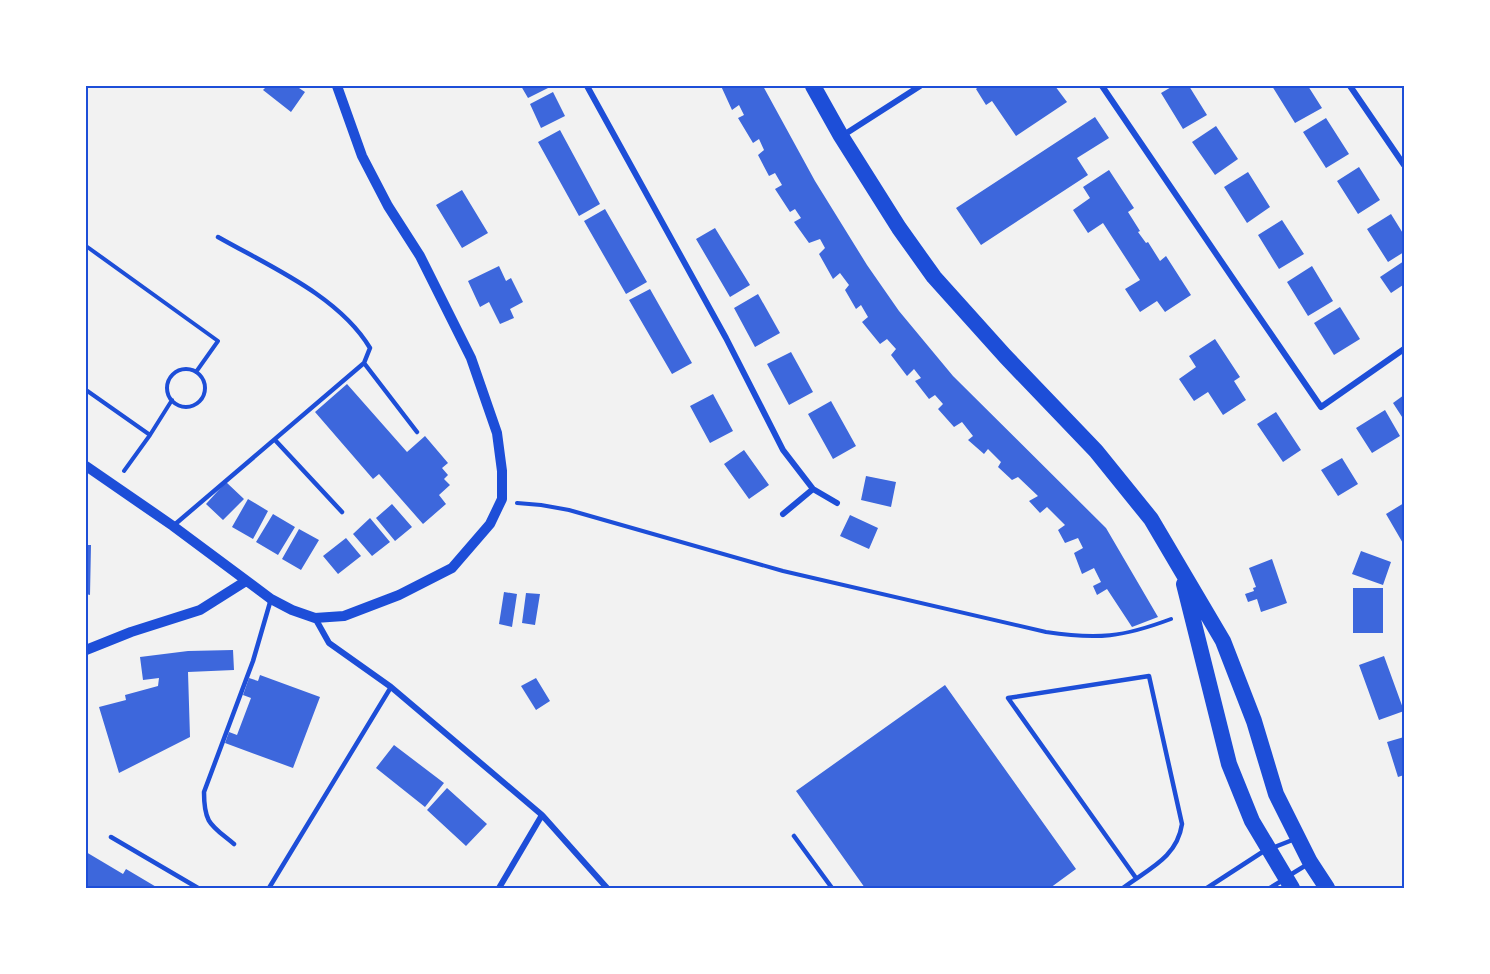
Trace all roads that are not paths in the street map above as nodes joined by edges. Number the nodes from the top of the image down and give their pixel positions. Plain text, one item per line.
1 (337, 86) edge
2 (587, 86) edge
3 (813, 86) edge
4 (920, 86) edge
5 (1102, 86) edge
6 (1350, 86) edge
7 (841, 136) junction
8 (1404, 165) edge
9 (218, 237) dead end
10 (1404, 349) edge
11 (364, 363) junction
12 (417, 432) dead end
13 (275, 440) junction
14 (86, 466) edge
15 (813, 489) junction
16 (837, 503) dead end
17 (342, 512) dead end
18 (783, 514) dead end
19 (173, 526) junction
20 (1180, 567) junction
21 (246, 581) junction
22 (271, 599) junction
23 (315, 618) junction
24 (86, 650) edge
25 (391, 687) junction
26 (542, 814) junction
27 (794, 836) dead end
28 (111, 837) dead end
29 (1298, 838) junction
30 (234, 844) dead end
31 (1267, 850) junction
32 (1310, 862) junction
33 (1136, 879) junction
34 (1289, 884) edge
35 (198, 888) edge
36 (269, 888) edge
37 (499, 888) edge
38 (607, 888) edge
39 (832, 888) edge
40 (1123, 888) edge
41 (1207, 888) edge
42 (1270, 888) edge
43 (1327, 888) edge

1 - 23 street
2 - 15 street
3 - 7 highway
4 - 7 street
5 - 10 street
6 - 8 street
7 - 20 highway
9 - 11 lane
11 - 12 lane
11 - 13 lane
13 - 17 lane
13 - 19 lane
14 - 19 street
15 - 16 street
15 - 18 street
19 - 21 street
20 - 29 highway
20 - 31 highway
21 - 22 street
21 - 24 street
22 - 23 street
22 - 30 lane
23 - 25 street
25 - 26 street
25 - 36 lane
26 - 37 street
26 - 38 street
27 - 39 lane
28 - 35 lane
29 - 31 lane
29 - 32 highway
31 - 34 highway
31 - 41 lane
32 - 34 lane
32 - 43 highway
33 - 33 lane
33 - 40 lane
34 - 42 lane

